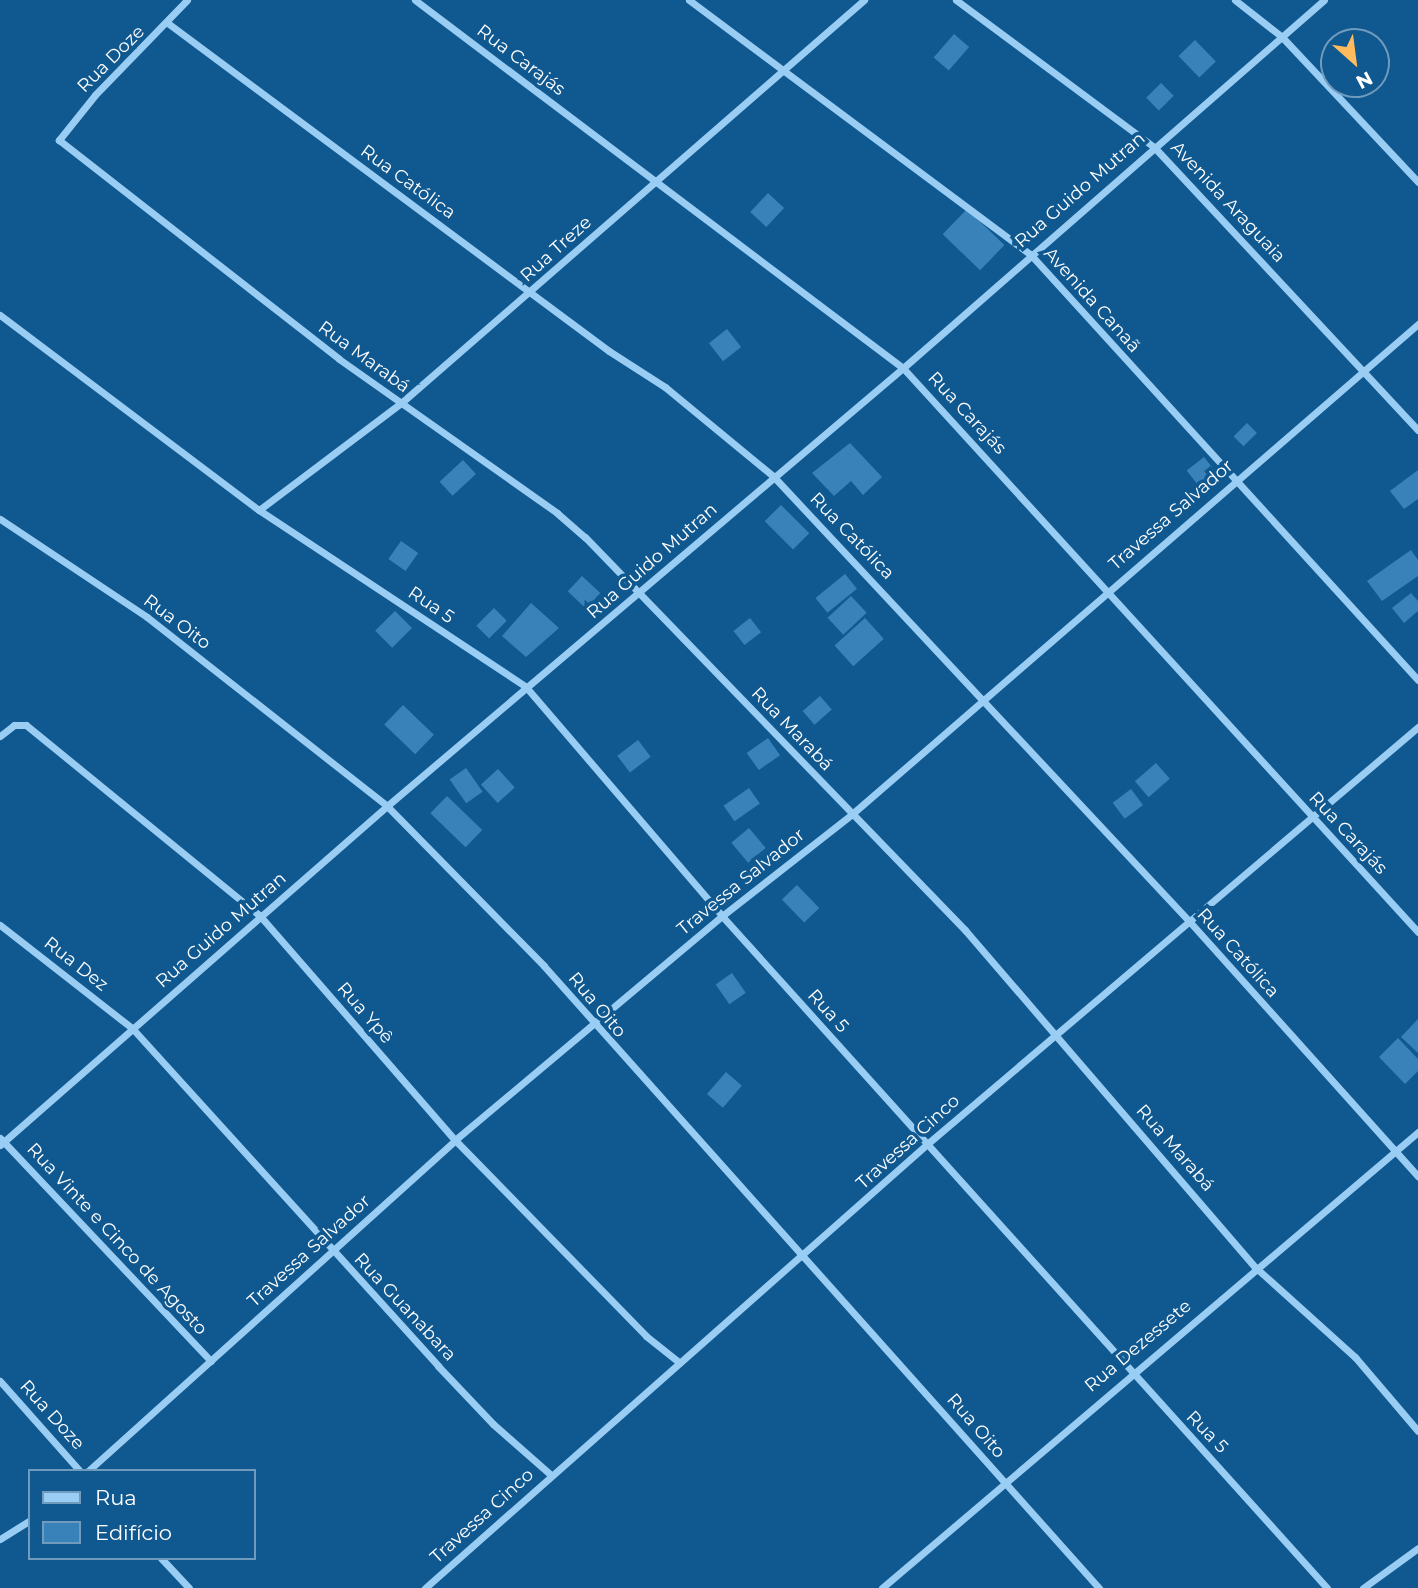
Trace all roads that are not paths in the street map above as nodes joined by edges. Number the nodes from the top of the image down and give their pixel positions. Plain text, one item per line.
1 (187, 0) edge
2 (415, 0) edge
3 (689, 0) edge
4 (864, 0) edge
5 (956, 0) edge
6 (1236, 0) edge
7 (1324, 0) edge
8 (169, 24) junction
9 (1282, 37) junction
10 (782, 69) junction
11 (59, 140) joint
12 (1154, 147) junction
13 (656, 180) junction
14 (1418, 182) edge
15 (1030, 254) junction
16 (533, 291) junction
17 (0, 315) edge
18 (1418, 324) edge
19 (903, 368) junction
20 (1365, 371) junction
21 (401, 404) junction
22 (1418, 430) edge
23 (773, 476) junction
24 (1234, 480) junction
25 (259, 510) junction
26 (0, 519) edge
27 (1108, 591) junction
28 (642, 592) junction
29 (1418, 680) edge
30 (526, 687) junction
31 (981, 703) junction
32 (1418, 727) edge
33 (1, 735) edge
34 (387, 806) junction
35 (852, 814) junction
36 (1312, 817) junction
37 (722, 916) junction
38 (261, 917) junction
39 (1189, 921) junction
40 (0, 925) edge
41 (1418, 932) edge
42 (593, 1026) junction
43 (132, 1028) junction
44 (1056, 1034) junction
45 (1418, 1132) edge
46 (455, 1140) junction
47 (1, 1142) edge
48 (926, 1146) junction
49 (1395, 1152) junction
50 (1418, 1176) edge
51 (333, 1251) junction
52 (801, 1259) junction
53 (1255, 1266) junction
54 (211, 1361) junction
55 (680, 1363) junction
56 (1130, 1375) junction
57 (0, 1381) edge
58 (1418, 1432) edge
59 (78, 1469) edge
60 (90, 1469) edge
61 (551, 1475) junction
62 (1002, 1481) junction
63 (28, 1521) edge
64 (0, 1539) edge
65 (1418, 1548) edge
66 (163, 1560) edge
67 (189, 1588) edge
68 (425, 1588) edge
69 (882, 1588) edge
70 (1099, 1588) edge
71 (1327, 1588) edge
72 (1363, 1588) edge

1 - 8 street, Rua Doze
2 - 13 street, Rua Carajás
3 - 10 street, Avenida Canaã
4 - 10 street, Rua Treze
5 - 12 street, Avenida Araguaia
6 - 9 street
7 - 9 street, Rua Guido Mutran
8 - 11 street, Rua Doze
8 - 16 street, Rua Católica
9 - 12 street, Rua Guido Mutran
9 - 14 street
10 - 13 street, Rua Treze
10 - 15 street, Avenida Canaã
11 - 21 street, Rua Marabá
12 - 15 street, Rua Guido Mutran
12 - 20 street, Avenida Araguaia
13 - 16 street, Rua Treze
13 - 19 street, Rua Carajás
15 - 19 street, Rua Guido Mutran
15 - 24 street, Avenida Canaã
16 - 21 street, Rua Treze
16 - 23 street, Rua Católica
17 - 25 street, Rua 5
18 - 20 street, Travessa Salvador
19 - 23 street, Rua Guido Mutran
19 - 27 street, Rua Carajás
20 - 22 street, Avenida Araguaia
20 - 24 street, Travessa Salvador
21 - 25 street, Rua Treze
21 - 28 street, Rua Marabá
23 - 28 street, Rua Guido Mutran
23 - 31 street, Rua Católica
24 - 27 street, Travessa Salvador
24 - 29 street, Avenida Canaã
25 - 30 street, Rua 5
26 - 34 street, Rua Oito
27 - 31 street, Travessa Salvador
27 - 36 street, Rua Carajás
28 - 30 street, Rua Guido Mutran
28 - 35 street, Rua Marabá
30 - 34 street, Rua Guido Mutran
30 - 37 street, Rua 5
31 - 35 street, Travessa Salvador
31 - 39 street, Rua Católica
32 - 36 street, Travessa Cinco
33 - 38 street, Rua Ypê
34 - 38 street, Rua Guido Mutran
34 - 42 street, Rua Oito
35 - 37 street, Travessa Salvador
35 - 44 street, Rua Marabá
36 - 39 street, Travessa Cinco
36 - 41 street, Rua Carajás
37 - 42 street, Travessa Salvador
37 - 48 street, Rua 5
38 - 43 street, Rua Guido Mutran
38 - 46 street, Rua Ypê
39 - 44 street, Travessa Cinco
39 - 49 street, Rua Católica
40 - 43 street, Rua Dez
42 - 46 street, Travessa Salvador
42 - 52 street, Rua Oito
43 - 47 street, Rua Guido Mutran
43 - 51 street, Rua Guanabara
44 - 48 street, Travessa Cinco
44 - 53 street, Rua Marabá
45 - 49 street, Rua Dezessete
46 - 51 street, Travessa Salvador
46 - 55 street, Rua Ypê
47 - 54 street, Rua Vinte e Cinco de Agosto
48 - 52 street, Travessa Cinco
48 - 56 street, Rua 5
49 - 50 street, Rua Católica
49 - 53 street, Rua Dezessete
51 - 54 street, Travessa Salvador
51 - 61 street, Rua Guanabara
52 - 55 street, Travessa Cinco
52 - 62 street, Rua Oito
53 - 56 street, Rua Dezessete
53 - 58 street, Rua Marabá
54 - 60 street, Travessa Salvador
55 - 61 street, Travessa Cinco
56 - 62 street, Rua Dezessete
56 - 71 street, Rua 5
57 - 59 street, Rua Doze
61 - 68 street, Travessa Cinco
62 - 69 street, Rua Dezessete
62 - 70 street, Rua Oito
63 - 64 street
65 - 72 street
66 - 67 street

